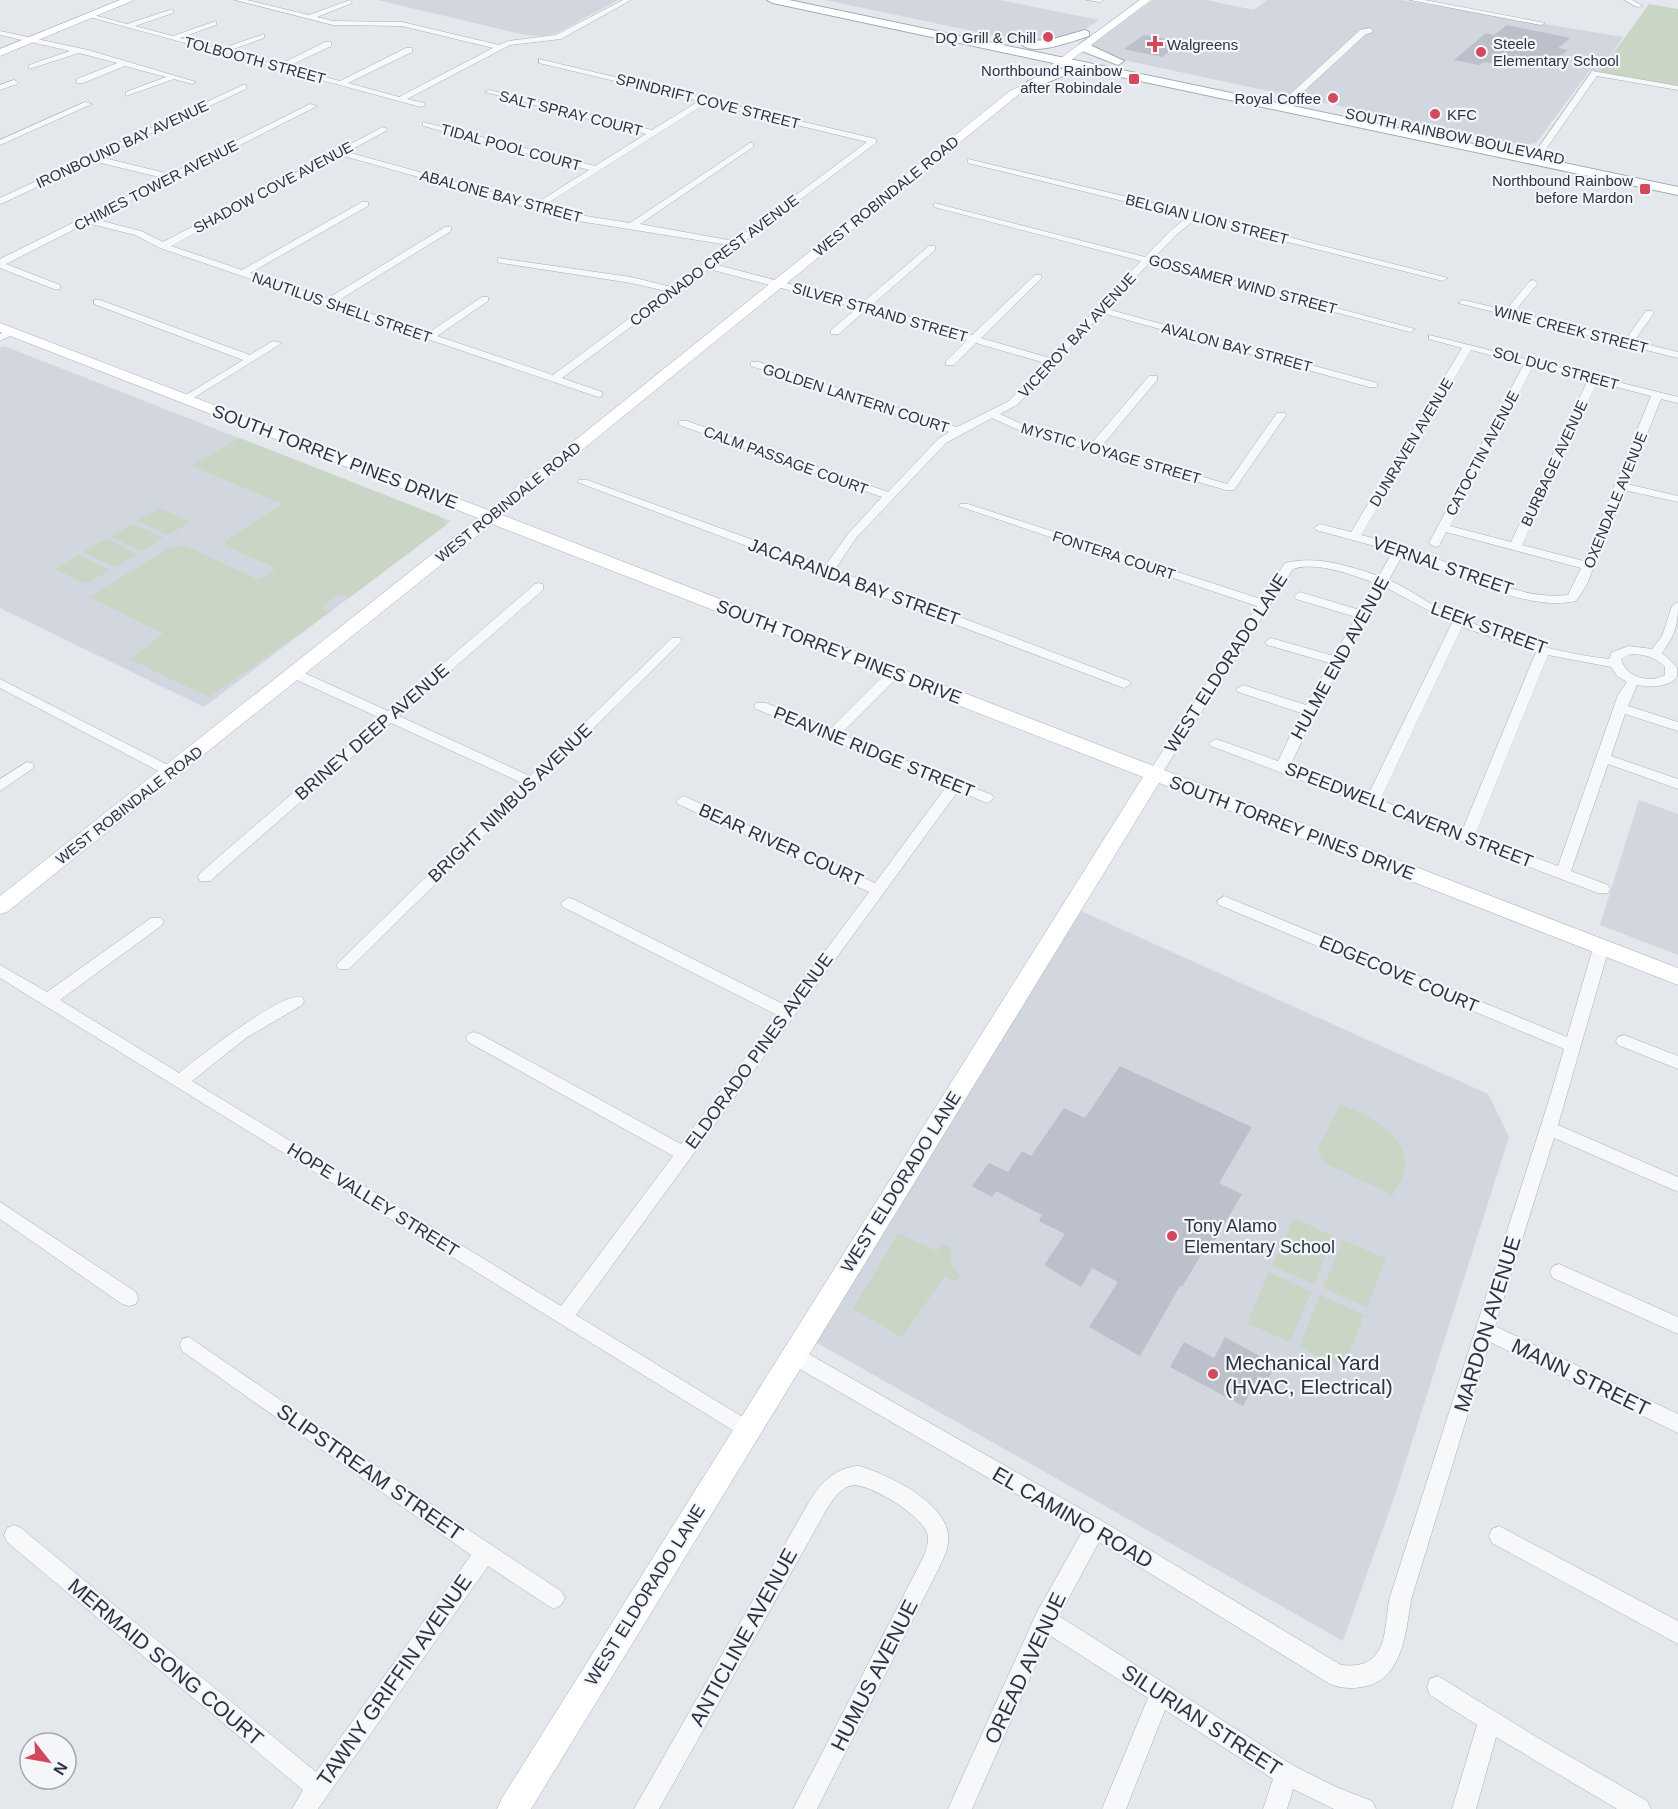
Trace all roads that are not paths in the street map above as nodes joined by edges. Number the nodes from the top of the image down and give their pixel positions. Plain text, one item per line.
1 (129, 0) edge
2 (238, 0) edge
3 (270, 0) edge
4 (628, 0) edge
5 (774, 0) edge
6 (810, 0) edge
7 (1090, 0) edge
8 (1100, 0) edge
9 (1146, 0) edge
10 (1413, 0) edge
11 (1627, 0) edge
12 (350, 2) dead end
13 (1129, 2) edge
14 (257, 5) junction
15 (1496, 5) dead end
16 (1640, 6) dead end
17 (833, 9) junction
18 (170, 11) dead end
19 (1489, 13) junction
20 (90, 16) junction
21 (310, 17) junction
22 (1120, 19) junction
23 (213, 23) dead end
24 (1541, 23) dead end
25 (128, 26) junction
26 (1370, 30) dead end
27 (0, 33) edge
28 (261, 36) dead end
29 (174, 39) junction
30 (1085, 39) junction
31 (30, 41) junction
32 (328, 44) dead end
33 (1028, 45) junction
34 (500, 47) junction
35 (1005, 49) junction
36 (78, 50) junction
37 (409, 50) dead end
38 (221, 51) junction
39 (0, 53) edge
40 (1060, 57) junction
41 (542, 61) dead end
42 (125, 63) junction
43 (32, 67) dead end
44 (280, 67) junction
45 (1038, 68) junction
46 (1092, 68) junction
47 (1154, 73) junction
48 (174, 77) junction
49 (80, 81) dead end
50 (14, 82) dead end
51 (192, 82) dead end
52 (342, 83) junction
53 (1031, 86) junction
54 (243, 87) dead end
55 (0, 88) edge
56 (1678, 88) edge
57 (489, 92) dead end
58 (1014, 93) junction
59 (129, 94) dead end
60 (400, 99) junction
61 (706, 100) junction
62 (88, 104) dead end
63 (1285, 104) junction
64 (421, 105) dead end
65 (313, 106) dead end
66 (426, 124) dead end
67 (382, 129) dead end
68 (653, 134) junction
69 (873, 141) joint
70 (1, 142) edge
71 (750, 145) dead end
72 (1475, 148) junction
73 (339, 152) junction
74 (1538, 153) junction
75 (93, 158) junction
76 (971, 161) dead end
77 (1552, 165) junction
78 (596, 169) junction
79 (1613, 170) junction
80 (171, 177) junction
81 (1678, 183) edge
82 (1678, 191) edge
83 (0, 201) edge
84 (365, 204) dead end
85 (937, 205) dead end
86 (534, 208) junction
87 (1195, 216) junction
88 (86, 220) junction
89 (632, 226) junction
90 (448, 228) dead end
91 (735, 244) junction
92 (163, 246) junction
93 (932, 248) dead end
94 (1148, 259) junction
95 (501, 260) dead end
96 (0, 264) edge
97 (706, 265) junction
98 (243, 273) junction
99 (1038, 277) dead end
100 (1443, 278) dead end
101 (778, 283) junction
102 (1533, 283) dead end
103 (57, 286) dead end
104 (673, 290) junction
105 (485, 298) dead end
106 (97, 302) dead end
107 (328, 302) junction
108 (1463, 303) dead end
109 (864, 307) junction
110 (1101, 310) junction
111 (1649, 313) dead end
112 (1508, 314) junction
113 (1410, 329) dead end
114 (4, 332) edge
115 (835, 332) dead end
116 (429, 337) junction
117 (1433, 337) dead end
118 (975, 339) junction
119 (277, 342) dead end
120 (1628, 343) junction
121 (1468, 346) junction
122 (1678, 356) edge
123 (251, 358) junction
124 (1052, 362) junction
125 (1530, 362) junction
126 (950, 363) dead end
127 (755, 364) dead end
128 (1153, 378) dead end
129 (1594, 378) junction
130 (555, 379) junction
131 (1373, 384) dead end
132 (598, 394) dead end
133 (1658, 395) junction
134 (187, 399) junction
135 (1678, 400) edge
136 (993, 415) junction
137 (1281, 415) dead end
138 (683, 423) dead end
139 (957, 431) junction
140 (1094, 448) junction
141 (583, 482) dead end
142 (1622, 486) junction
143 (889, 496) junction
144 (1678, 499) edge
145 (964, 506) dead end
146 (490, 518) junction
147 (1320, 528) dead end
148 (1443, 528) junction
149 (1354, 537) junction
150 (1435, 543) dead end
151 (1515, 547) junction
152 (1400, 549) junction
153 (1298, 563) joint
154 (1588, 566) junction
155 (828, 571) junction
156 (1381, 582) junction
157 (538, 587) dead end
158 (1300, 596) dead end
159 (1567, 600) joint
160 (1264, 604) junction
161 (1678, 606) edge
162 (1363, 615) junction
163 (1459, 621) junction
164 (676, 641) dead end
165 (1271, 642) dead end
166 (1543, 649) junction
167 (1655, 654) junction
168 (1338, 661) junction
169 (1615, 664) junction
170 (894, 673) junction
171 (1675, 673) edge
172 (293, 674) junction
173 (1634, 680) junction
174 (0, 683) edge
175 (1124, 684) dead end
176 (1243, 689) dead end
177 (761, 706) dead end
178 (1621, 708) junction
179 (1309, 711) junction
180 (390, 717) junction
181 (1678, 727) edge
182 (832, 735) junction
183 (1216, 743) dead end
184 (1603, 758) junction
185 (27, 766) dead end
186 (1281, 767) junction
187 (171, 772) junction
188 (1155, 775) junction
189 (532, 782) junction
190 (1678, 784) edge
191 (955, 785) junction
192 (0, 786) edge
193 (987, 798) dead end
194 (683, 801) dead end
195 (1372, 801) junction
196 (1467, 837) junction
197 (1563, 873) junction
198 (205, 877) dead end
199 (1603, 888) dead end
200 (878, 890) junction
201 (1224, 901) dead end
202 (568, 903) dead end
203 (0, 907) edge
204 (156, 922) dead end
205 (1601, 948) junction
206 (344, 965) dead end
207 (0, 971) edge
208 (1678, 977) edge
209 (47, 1001) junction
210 (296, 1001) dead end
211 (787, 1013) junction
212 (474, 1038) dead end
213 (1624, 1041) dead end
214 (1573, 1046) junction
215 (1678, 1063) edge
216 (178, 1082) junction
217 (1548, 1128) junction
218 (684, 1154) junction
219 (1678, 1185) edge
220 (0, 1209) edge
221 (1559, 1272) dead end
222 (129, 1298) dead end
223 (564, 1317) junction
224 (1678, 1326) edge
225 (1484, 1330) junction
226 (189, 1345) dead end
227 (793, 1355) junction
228 (1678, 1424) edge
229 (747, 1430) junction
230 (852, 1475) joint
231 (1095, 1528) junction
232 (14, 1535) dead end
233 (1499, 1536) dead end
234 (485, 1552) junction
235 (554, 1598) dead end
236 (1045, 1620) junction
237 (1678, 1633) edge
238 (1352, 1679) joint
239 (1438, 1687) dead end
240 (1161, 1693) junction
241 (1490, 1720) junction
242 (1286, 1774) junction
243 (318, 1788) junction
244 (304, 1809) edge
245 (513, 1809) edge
246 (646, 1809) edge
247 (805, 1809) edge
248 (960, 1809) edge
249 (1114, 1809) edge
250 (1275, 1809) edge
251 (1364, 1809) edge
252 (1464, 1809) edge
253 (1638, 1809) edge

1 - 20 main road
2 - 14 street
3 - 14 street
4 - 34 street
5 - 17 main road, SOUTH RAINBOW BOULEVARD
6 - 17 main road, SOUTH RAINBOW BOULEVARD
7 - 8 street
9 - 22 main road, WEST ROBINDALE ROAD
10 - 19 street
11 - 16 street
12 - 21 street
13 - 22 main road
13 - 30 main road, WEST ROBINDALE ROAD
14 - 21 street
15 - 19 street
17 - 33 main road, SOUTH RAINBOW BOULEVARD
17 - 35 main road, SOUTH RAINBOW BOULEVARD
18 - 25 street
19 - 24 street
20 - 25 street, TOLBOOTH STREET
20 - 31 main road
21 - 34 street
22 - 30 main road, WEST ROBINDALE ROAD
23 - 29 street
25 - 29 street, TOLBOOTH STREET
26 - 63 street
27 - 31 street
28 - 38 street
29 - 38 street, TOLBOOTH STREET
30 - 33 main road
30 - 40 main road, WEST ROBINDALE ROAD
30 - 47 main road
31 - 36 street
31 - 39 main road
32 - 44 street
33 - 40 main road, SOUTH RAINBOW BOULEVARD
34 - 60 street
35 - 40 main road, SOUTH RAINBOW BOULEVARD
35 - 45 main road
36 - 42 street
36 - 43 street
37 - 52 street
38 - 44 street, TOLBOOTH STREET
40 - 45 main road, WEST ROBINDALE ROAD
40 - 46 main road, SOUTH RAINBOW BOULEVARD
40 - 47 main road, SOUTH RAINBOW BOULEVARD
40 - 53 main road, WEST ROBINDALE ROAD
41 - 61 street, SPINDRIFT COVE STREET
42 - 48 street
42 - 49 street
44 - 52 street, TOLBOOTH STREET
45 - 58 main road, WEST ROBINDALE ROAD
46 - 53 main road
46 - 63 main road, SOUTH RAINBOW BOULEVARD
47 - 63 main road, SOUTH RAINBOW BOULEVARD
48 - 51 street
48 - 59 street
50 - 55 street
52 - 60 street, TOLBOOTH STREET
53 - 58 main road, WEST ROBINDALE ROAD
54 - 75 street, IRONBOUND BAY AVENUE
56 - 74 street
57 - 68 street, SALT SPRAY COURT
58 - 101 main road, WEST ROBINDALE ROAD
60 - 64 street, TOLBOOTH STREET
61 - 68 street
61 - 69 street, SPINDRIFT COVE STREET
62 - 70 street
63 - 72 main road, SOUTH RAINBOW BOULEVARD
63 - 74 main road, SOUTH RAINBOW BOULEVARD
65 - 80 street, CHIMES TOWER AVENUE
66 - 78 street, TIDAL POOL COURT
67 - 73 street, SHADOW COVE AVENUE
68 - 78 street
69 - 91 street, CORONADO CREST AVENUE
71 - 89 street
72 - 74 main road
72 - 77 main road, SOUTH RAINBOW BOULEVARD
73 - 86 street, ABALONE BAY STREET
73 - 92 street, SHADOW COVE AVENUE
74 - 79 main road, SOUTH RAINBOW BOULEVARD
75 - 80 street
75 - 83 street, IRONBOUND BAY AVENUE
76 - 87 street, BELGIAN LION STREET
77 - 79 main road
77 - 82 main road, SOUTH RAINBOW BOULEVARD
78 - 86 street
79 - 81 main road, SOUTH RAINBOW BOULEVARD
80 - 88 street, CHIMES TOWER AVENUE
84 - 98 street
85 - 94 street, GOSSAMER WIND STREET
86 - 89 street, ABALONE BAY STREET
87 - 94 street, VICEROY BAY AVENUE
87 - 100 street, BELGIAN LION STREET
88 - 92 street, NAUTILUS SHELL STREET
88 - 96 street, CHIMES TOWER AVENUE
89 - 91 street, ABALONE BAY STREET
90 - 107 street
91 - 97 street, CORONADO CREST AVENUE
92 - 98 street, NAUTILUS SHELL STREET
93 - 109 street
94 - 110 street, VICEROY BAY AVENUE
94 - 113 street, GOSSAMER WIND STREET
95 - 104 street
96 - 103 street
97 - 101 street, SILVER STRAND STREET
97 - 104 street, CORONADO CREST AVENUE
98 - 107 street, NAUTILUS SHELL STREET
99 - 118 street
101 - 109 street, SILVER STRAND STREET
101 - 146 main road, WEST ROBINDALE ROAD
102 - 112 street
104 - 130 street, CORONADO CREST AVENUE
105 - 116 street
106 - 123 street
107 - 116 street, NAUTILUS SHELL STREET
108 - 112 street, WINE CREEK STREET
109 - 115 street
109 - 118 street, SILVER STRAND STREET
110 - 124 street, VICEROY BAY AVENUE
110 - 131 street, AVALON BAY STREET
111 - 120 street
112 - 120 street, WINE CREEK STREET
114 - 134 main road, SOUTH TORREY PINES DRIVE
116 - 130 street, NAUTILUS SHELL STREET
117 - 121 street, SOL DUC STREET
118 - 124 street, SILVER STRAND STREET
118 - 126 street
119 - 123 street
120 - 122 street, WINE CREEK STREET
121 - 125 street, SOL DUC STREET
121 - 149 street, DUNRAVEN AVENUE
123 - 134 street
124 - 136 street, VICEROY BAY AVENUE
125 - 129 street, SOL DUC STREET
125 - 148 street, CATOCTIN AVENUE
127 - 139 street, GOLDEN LANTERN COURT
128 - 140 street
129 - 133 street, SOL DUC STREET
129 - 151 street, BURBAGE AVENUE
130 - 132 street, NAUTILUS SHELL STREET
133 - 135 street, SOL DUC STREET
133 - 142 street, OXENDALE AVENUE
134 - 146 main road, SOUTH TORREY PINES DRIVE
136 - 139 street, VICEROY BAY AVENUE
136 - 140 street, MYSTIC VOYAGE STREET
137 - 140 street, MYSTIC VOYAGE STREET
138 - 143 street, CALM PASSAGE COURT
139 - 143 street, VICEROY BAY AVENUE
141 - 155 street, JACARANDA BAY STREET
142 - 144 street
142 - 154 street, OXENDALE AVENUE
143 - 155 street, VICEROY BAY AVENUE
145 - 160 street, FONTERA COURT
146 - 170 main road, SOUTH TORREY PINES DRIVE
146 - 172 main road, WEST ROBINDALE ROAD
147 - 149 street, VERNAL STREET
148 - 150 street, CATOCTIN AVENUE
148 - 151 street
149 - 152 street, VERNAL STREET
151 - 154 street
152 - 156 street, HULME END AVENUE
152 - 159 street, VERNAL STREET
153 - 156 street, LEEK STREET
153 - 160 street, WEST ELDORADO LANE
154 - 159 street, OXENDALE AVENUE
155 - 175 street, JACARANDA BAY STREET
156 - 162 street, HULME END AVENUE
156 - 163 street, LEEK STREET
157 - 180 street, BRINEY DEEP AVENUE
158 - 162 street
160 - 188 street, WEST ELDORADO LANE
161 - 167 street
162 - 168 street, HULME END AVENUE
163 - 166 street, LEEK STREET
163 - 195 street
164 - 189 street, BRIGHT NIMBUS AVENUE
165 - 168 street
166 - 169 street, LEEK STREET
166 - 196 street
167 - 169 street
167 - 171 street
168 - 179 street, HULME END AVENUE
169 - 173 street
170 - 182 street
170 - 188 main road, SOUTH TORREY PINES DRIVE
171 - 173 street
172 - 180 street
172 - 187 main road, WEST ROBINDALE ROAD
173 - 178 street
174 - 187 street
176 - 179 street
177 - 182 street, PEAVINE RIDGE STREET
178 - 181 street
178 - 184 street
179 - 186 street, HULME END AVENUE
180 - 189 street
180 - 198 street, BRINEY DEEP AVENUE
182 - 191 street, PEAVINE RIDGE STREET
183 - 186 street, SPEEDWELL CAVERN STREET
184 - 190 street
184 - 197 street
185 - 192 street
186 - 195 street, SPEEDWELL CAVERN STREET
187 - 203 main road, WEST ROBINDALE ROAD
188 - 205 main road, SOUTH TORREY PINES DRIVE
188 - 227 main road, WEST ELDORADO LANE
189 - 206 street, BRIGHT NIMBUS AVENUE
191 - 193 street, PEAVINE RIDGE STREET
191 - 200 street, ELDORADO PINES AVENUE
194 - 200 street, BEAR RIVER COURT
195 - 196 street, SPEEDWELL CAVERN STREET
196 - 197 street, SPEEDWELL CAVERN STREET
197 - 199 street, SPEEDWELL CAVERN STREET
200 - 211 street, ELDORADO PINES AVENUE
201 - 214 street, EDGECOVE COURT
202 - 211 street
204 - 209 street
205 - 208 main road, SOUTH TORREY PINES DRIVE
205 - 214 street, MARDON AVENUE
207 - 209 street, HOPE VALLEY STREET
209 - 216 street, HOPE VALLEY STREET
210 - 216 street
211 - 218 street, ELDORADO PINES AVENUE
212 - 218 street
213 - 215 street
214 - 217 street, MARDON AVENUE
216 - 223 street, HOPE VALLEY STREET
217 - 219 street
217 - 225 street, MARDON AVENUE
218 - 223 street, ELDORADO PINES AVENUE
220 - 222 street
221 - 224 street
223 - 229 street, HOPE VALLEY STREET
225 - 228 street, MANN STREET
225 - 238 street, MARDON AVENUE
226 - 234 street, SLIPSTREAM STREET
227 - 229 main road, WEST ELDORADO LANE
227 - 231 street, EL CAMINO ROAD
229 - 245 main road, WEST ELDORADO LANE
230 - 246 street, ANTICLINE AVENUE
230 - 247 street, HUMUS AVENUE
231 - 236 street, OREAD AVENUE
231 - 238 street, EL CAMINO ROAD
232 - 243 street, MERMAID SONG COURT
233 - 237 street
234 - 235 street, SLIPSTREAM STREET
234 - 243 street, TAWNY GRIFFIN AVENUE
236 - 240 street, SILURIAN STREET
236 - 248 street, OREAD AVENUE
239 - 241 street
240 - 242 street, SILURIAN STREET
240 - 249 street
241 - 252 street
241 - 253 street
242 - 250 street
242 - 251 street, SILURIAN STREET
243 - 244 street, TAWNY GRIFFIN AVENUE

